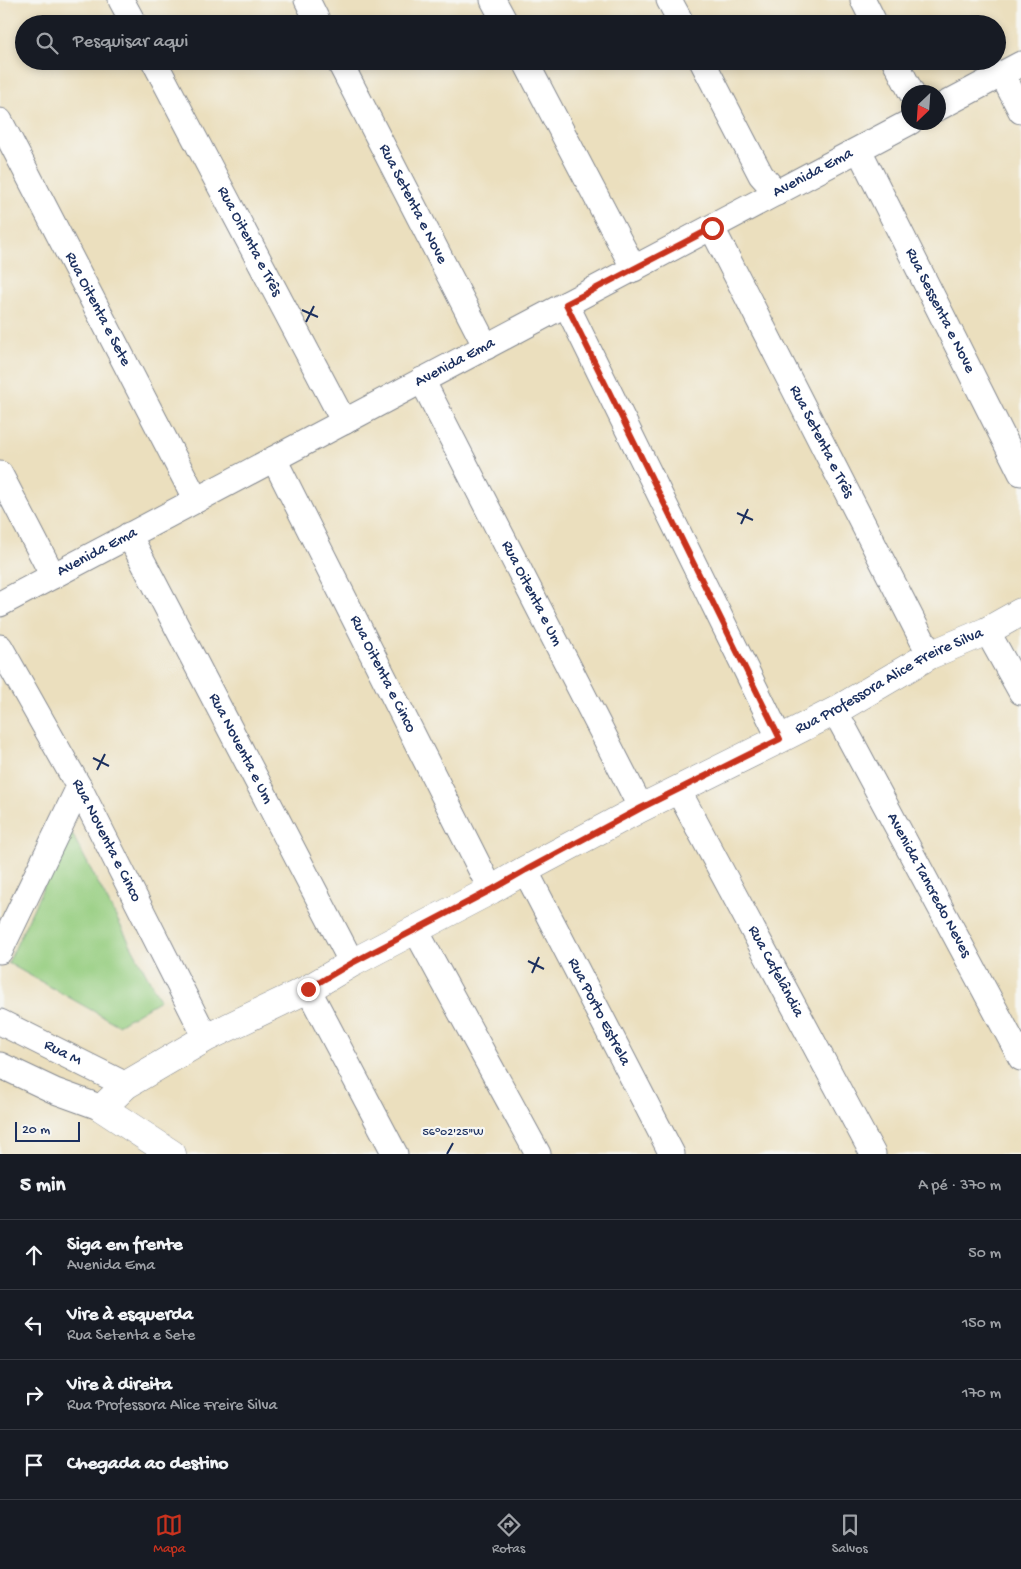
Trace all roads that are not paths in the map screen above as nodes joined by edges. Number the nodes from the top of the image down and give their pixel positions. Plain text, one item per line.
1 (121, 0) edge
2 (307, 0) edge
3 (493, 0) edge
4 (669, 0) edge
5 (863, 0) edge
6 (129, 15) edge
7 (314, 15) edge
8 (501, 15) edge
9 (677, 15) edge
10 (870, 15) edge
11 (1011, 69) edge
12 (159, 70) edge
13 (344, 70) edge
14 (530, 70) edge
15 (707, 70) edge
16 (900, 70) edge
17 (907, 85) edge
18 (946, 104) edge
19 (1021, 111) edge
20 (0, 120) edge
21 (901, 127) edge
22 (859, 150) junction
23 (777, 193) junction
24 (712, 228) junction
25 (634, 269) junction
26 (566, 304) junction
27 (486, 347) junction
28 (422, 380) junction
29 (344, 422) junction
30 (274, 459) junction
31 (1021, 473) edge
32 (0, 474) edge
33 (196, 500) junction
34 (130, 535) junction
35 (52, 576) junction
36 (0, 604) edge
37 (1021, 612) edge
38 (987, 631) junction
39 (0, 647) edge
40 (930, 656) junction
41 (1021, 692) edge
42 (835, 711) junction
43 (780, 739) junction
44 (79, 786) junction
45 (678, 790) junction
46 (641, 808) junction
47 (526, 870) junction
48 (491, 890) junction
49 (415, 929) junction
50 (0, 951) edge
51 (352, 963) junction
52 (308, 989) junction
53 (0, 1022) edge
54 (206, 1038) junction
55 (1021, 1058) edge
56 (0, 1065) edge
57 (126, 1084) junction
58 (102, 1108) junction
59 (172, 1154) edge
60 (395, 1154) edge
61 (538, 1154) edge
62 (672, 1154) edge
63 (873, 1154) edge

1 - 6 street
2 - 7 street
3 - 8 street
4 - 9 street
5 - 10 street
11 - 18 street
11 - 19 street
12 - 29 street, Rua Oitenta e Três
13 - 27 street, Rua Setenta e Nove
14 - 25 street
15 - 23 street
16 - 17 street
20 - 33 street, Rua Oitenta e Sete
21 - 22 street, Avenida Ema
22 - 23 street, Avenida Ema
22 - 31 street, Rua Sessenta e Nove
23 - 24 street, Avenida Ema
24 - 25 street, Avenida Ema
24 - 40 street, Rua Setenta e Três
25 - 26 street, Avenida Ema
26 - 27 street, Avenida Ema
26 - 43 street
27 - 28 street, Avenida Ema
28 - 29 street, Avenida Ema
28 - 46 street, Rua Oitenta e Um
29 - 30 street, Avenida Ema
30 - 33 street, Avenida Ema
30 - 48 street, Rua Oitenta e Cinco
32 - 35 street
33 - 34 street, Avenida Ema
34 - 35 street, Avenida Ema
34 - 51 street, Rua Noventa e Um
35 - 36 street, Avenida Ema
37 - 38 main road, Rua Professora Alice Freire Silva
38 - 40 main road, Rua Professora Alice Freire Silva
38 - 41 street
39 - 44 street, Rua Noventa e Cinco
40 - 42 main road, Rua Professora Alice Freire Silva
42 - 43 main road, Rua Professora Alice Freire Silva
42 - 55 street, Avenida Tancredo Neves
43 - 45 main road, Rua Professora Alice Freire Silva
44 - 50 street
44 - 54 street, Rua Noventa e Cinco
45 - 46 main road, Rua Professora Alice Freire Silva
45 - 63 street, Rua Cafelândia
46 - 47 main road, Rua Professora Alice Freire Silva
47 - 48 main road, Rua Professora Alice Freire Silva
47 - 62 street, Rua Porto Estrela
48 - 49 main road, Rua Professora Alice Freire Silva
49 - 51 main road, Rua Professora Alice Freire Silva
49 - 61 street
51 - 52 main road, Rua Professora Alice Freire Silva
52 - 54 main road, Rua Professora Alice Freire Silva
52 - 60 street
53 - 57 street, Rua M
54 - 57 main road, Rua Professora Alice Freire Silva
56 - 58 street
57 - 58 main road, Rua Professora Alice Freire Silva
58 - 59 main road

